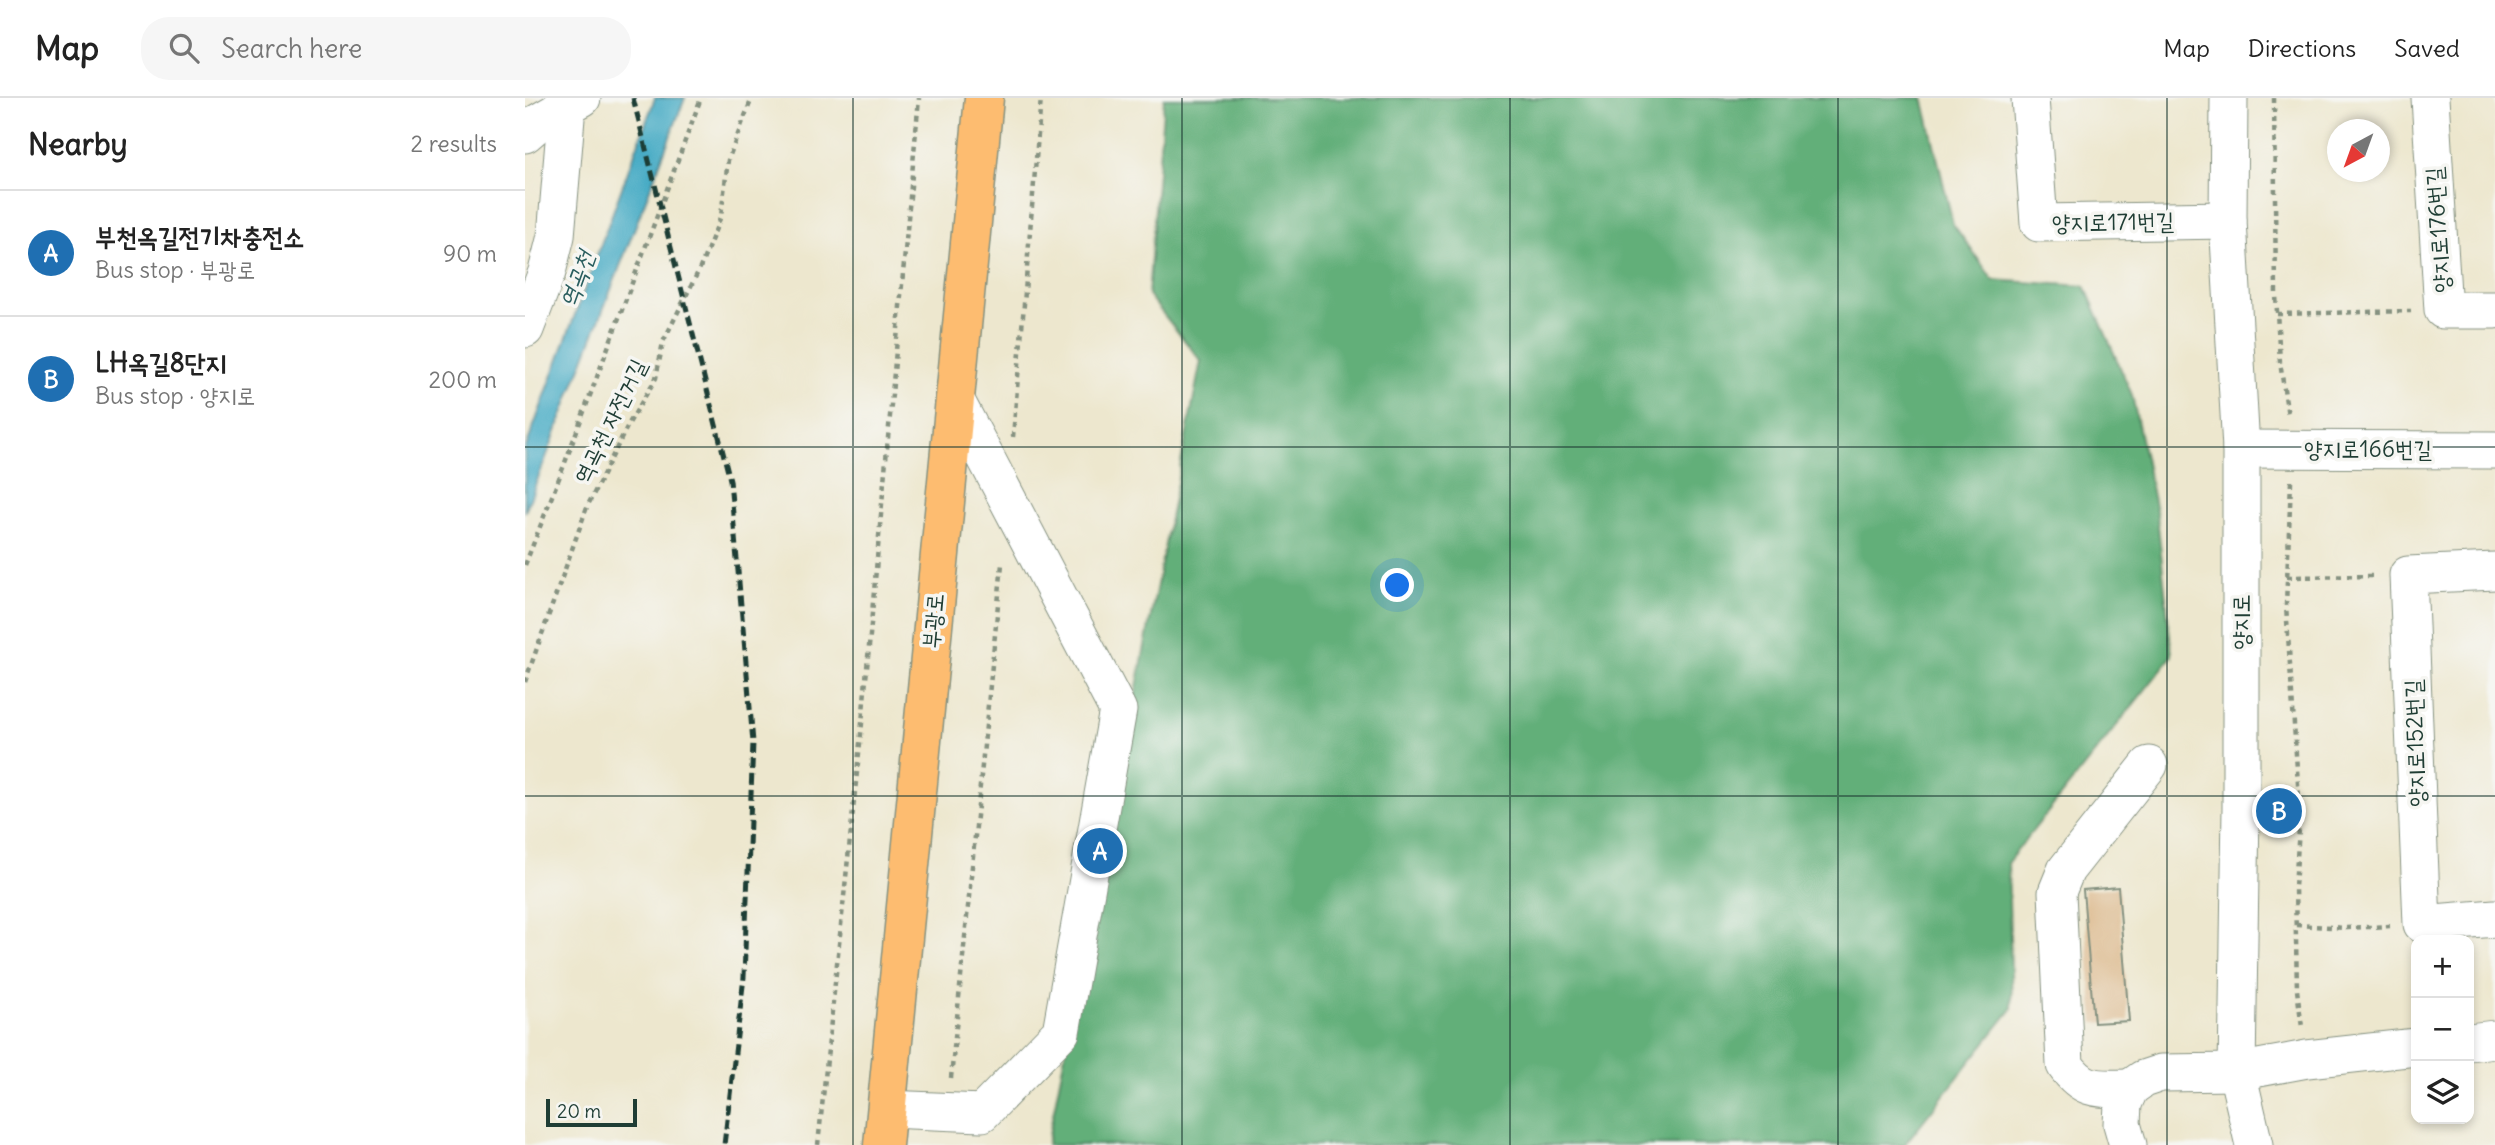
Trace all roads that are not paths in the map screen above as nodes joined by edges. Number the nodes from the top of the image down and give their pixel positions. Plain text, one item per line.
1 (984, 98) edge
2 (2030, 98) edge
3 (2229, 98) edge
4 (2430, 98) edge
5 (571, 101) edge
6 (525, 134) edge
7 (2228, 220) junction
8 (2495, 310) edge
9 (525, 329) edge
10 (955, 399) junction
11 (2241, 449) junction
12 (2495, 450) edge
13 (2495, 570) edge
14 (2149, 765) dead end
15 (2495, 918) edge
16 (2495, 1039) edge
17 (2474, 1041) edge
18 (2411, 1048) edge
19 (2237, 1072) junction
20 (2130, 1088) junction
21 (885, 1127) edge
22 (2128, 1145) edge
23 (2254, 1145) edge

1 - 10 main road, 부광로
2 - 7 street, 양지로171번길
3 - 7 street, 양지로
4 - 8 street, 양지로176번길
5 - 6 street
5 - 9 street
7 - 11 street, 양지로
10 - 21 main road, 부광로
10 - 21 street
11 - 12 street, 양지로166번길
11 - 19 street, 양지로
13 - 15 street, 양지로152번길
14 - 20 street
16 - 17 street
18 - 19 street
19 - 20 street
19 - 23 street, 양지로
20 - 22 street

